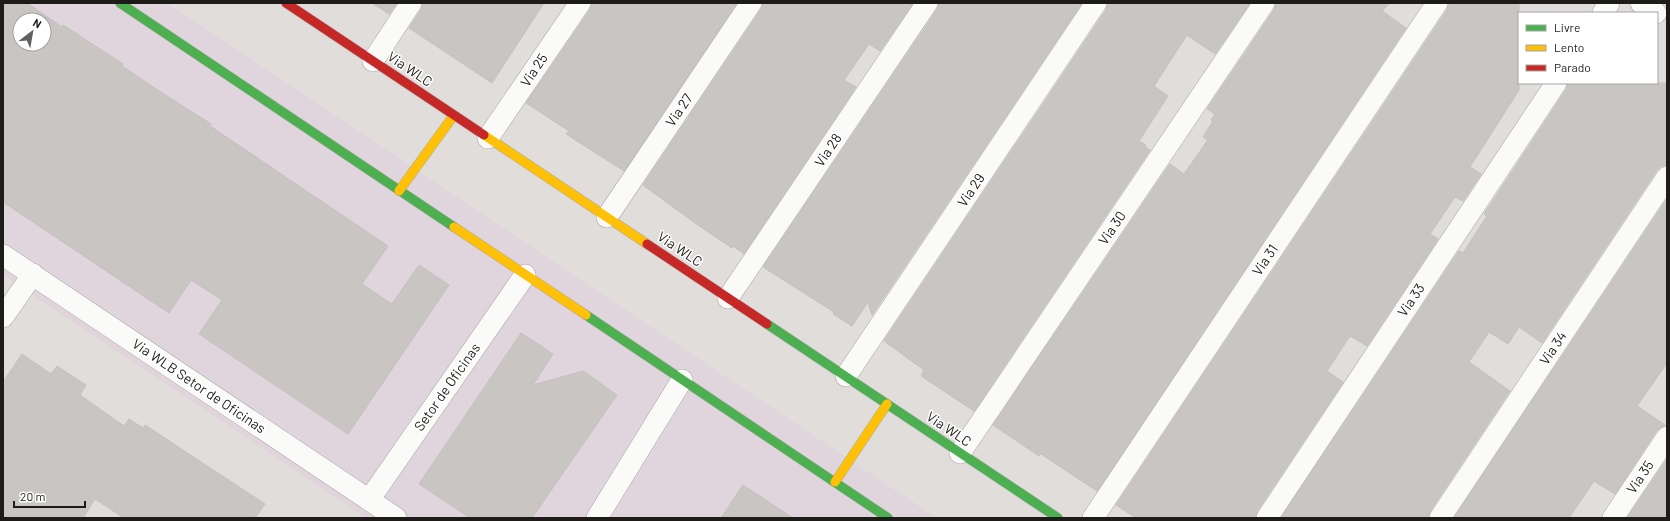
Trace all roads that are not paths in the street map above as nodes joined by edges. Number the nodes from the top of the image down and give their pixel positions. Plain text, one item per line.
1 (120, 3) edge
2 (286, 3) edge
3 (411, 3) edge
4 (580, 3) edge
5 (751, 3) edge
6 (926, 3) edge
7 (1096, 3) edge
8 (1264, 3) edge
9 (1437, 3) edge
10 (1609, 3) edge
11 (1641, 3) edge
12 (1603, 12) edge
13 (1654, 12) edge
14 (1658, 14) edge
15 (1667, 21) edge
16 (373, 61) junction
17 (1555, 84) edge
18 (454, 115) junction
19 (488, 138) junction
20 (1667, 177) edge
21 (399, 191) junction
22 (607, 217) junction
23 (3, 254) edge
24 (32, 274) junction
25 (525, 275) junction
26 (728, 298) junction
27 (3, 317) edge
28 (846, 376) junction
29 (682, 380) junction
30 (887, 404) junction
31 (1667, 437) edge
32 (960, 453) junction
33 (835, 482) junction
34 (369, 500) junction
35 (396, 518) edge
36 (597, 518) edge
37 (888, 518) edge
38 (1058, 518) edge
39 (1093, 518) edge
40 (1267, 518) edge
41 (1440, 518) edge
42 (1613, 518) edge

1 - 21 street
2 - 16 street, Via WLC
3 - 16 street
4 - 19 street, Via 25
5 - 22 street, Via 27
6 - 26 street, Via 28
7 - 28 street, Via 29
8 - 32 street, Via 30
9 - 39 street, Via 31
10 - 12 street
11 - 13 street
14 - 15 street
16 - 18 street, Via WLC
17 - 40 street, Via 33
18 - 19 street, Via WLC
18 - 21 street
19 - 22 street, Via WLC
20 - 41 street, Via 34
21 - 25 street
22 - 26 street, Via WLC
23 - 24 street, Via WLB Setor de Oficinas
24 - 27 street
24 - 34 street, Via WLB Setor de Oficinas
25 - 29 street
25 - 34 street, Setor de Oficinas
26 - 28 street, Via WLC
28 - 30 street, Via WLC
29 - 33 street
29 - 36 street
30 - 32 street, Via WLC
30 - 33 street
31 - 42 street, Via 35
32 - 38 street, Via WLC
33 - 37 street
34 - 35 street, Via WLB Setor de Oficinas

